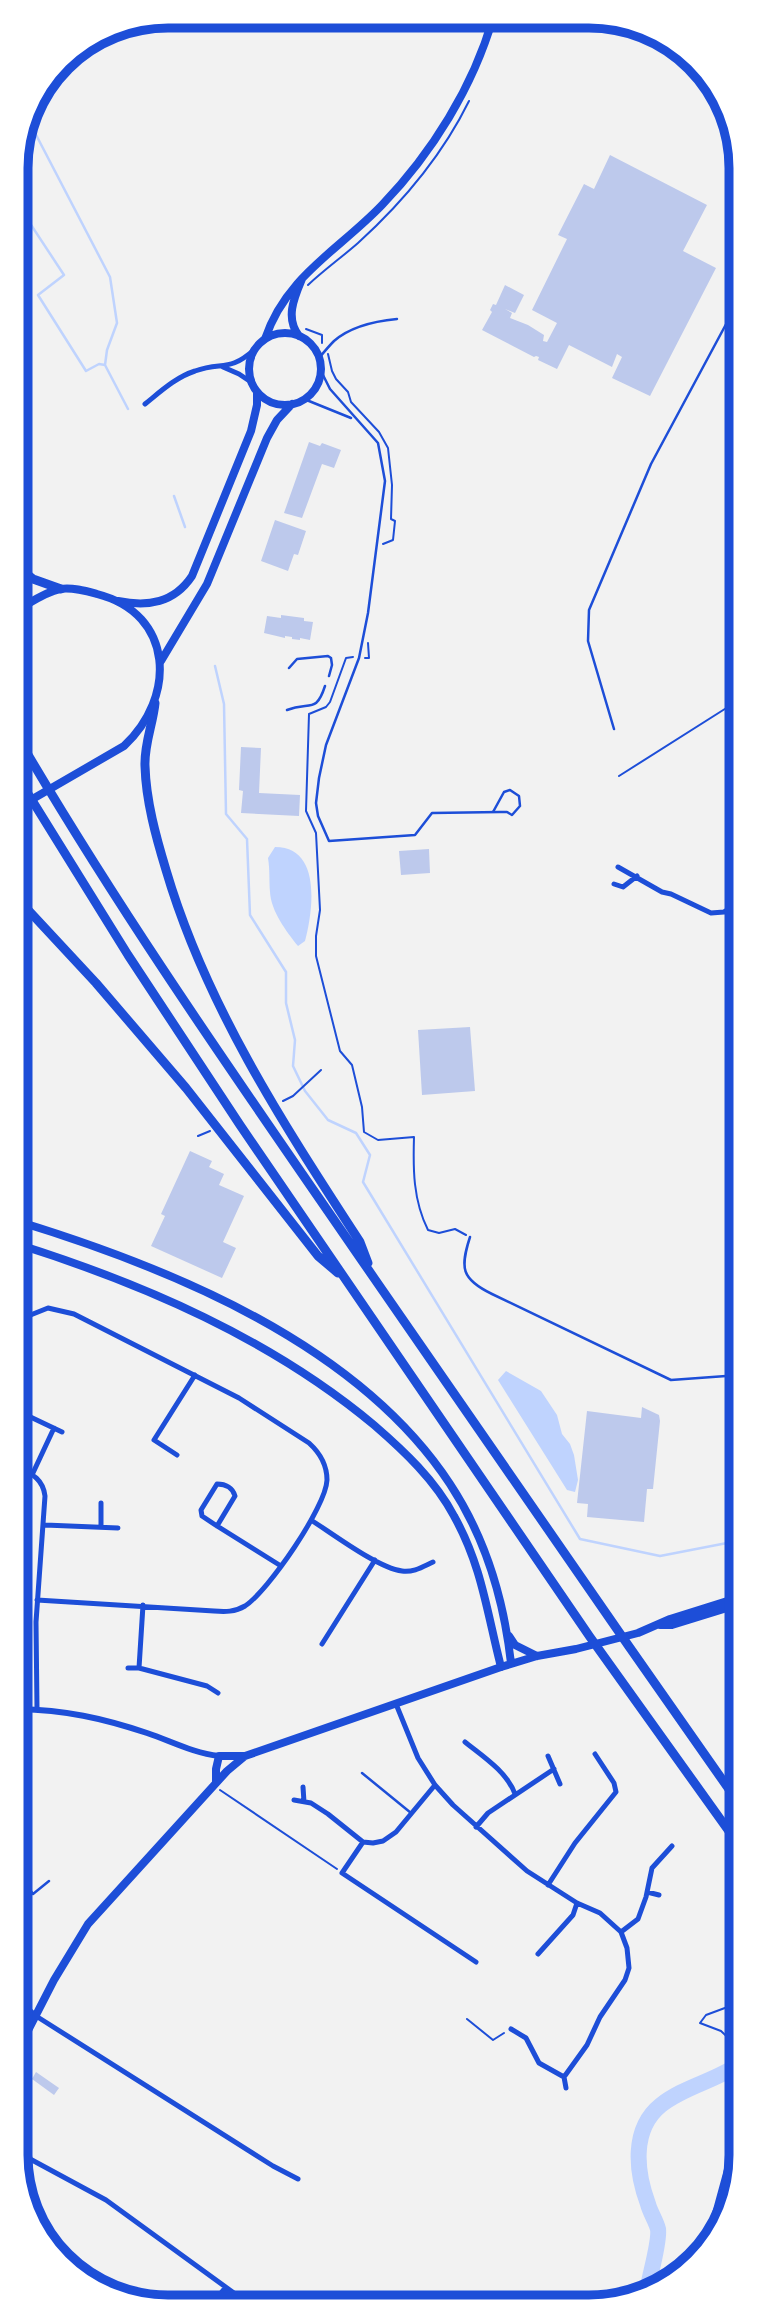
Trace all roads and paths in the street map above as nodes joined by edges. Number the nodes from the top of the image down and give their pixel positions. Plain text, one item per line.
1 (489, 28) edge
2 (305, 274) junction
3 (729, 318) edge
4 (397, 319) dead end
5 (302, 326) dead end
6 (299, 336) junction
7 (265, 339) junction
8 (255, 349) junction
9 (326, 351) junction
10 (319, 358) junction
11 (223, 368) junction
12 (321, 372) junction
13 (251, 382) junction
14 (340, 383) dead end
15 (257, 392) junction
16 (304, 399) junction
17 (145, 404) dead end
18 (292, 404) junction
19 (354, 419) junction
20 (28, 575) edge
21 (61, 589) junction
22 (116, 600) junction
23 (28, 605) edge
24 (370, 651) dead end
25 (359, 658) junction
26 (369, 658) dead end
27 (160, 661) junction
28 (289, 668) dead end
29 (329, 676) dead end
30 (325, 686) dead end
31 (155, 703) junction
32 (729, 706) edge
33 (287, 710) dead end
34 (614, 729) dead end
35 (28, 755) edge
36 (619, 776) dead end
37 (28, 795) edge
38 (28, 802) edge
39 (493, 812) junction
40 (618, 867) dead end
41 (636, 876) junction
42 (614, 884) dead end
43 (729, 909) edge
44 (28, 910) edge
45 (28, 1224) edge
46 (470, 1237) joint
47 (28, 1247) edge
48 (374, 1279) junction
49 (347, 1281) junction
50 (28, 1316) edge
51 (195, 1375) junction
52 (729, 1376) edge
53 (28, 1416) edge
54 (54, 1428) junction
55 (62, 1432) dead end
56 (177, 1455) dead end
57 (28, 1473) edge
58 (32, 1475) junction
59 (101, 1503) dead end
60 (311, 1520) junction
61 (45, 1525) junction
62 (217, 1526) junction
63 (101, 1527) junction
64 (118, 1528) dead end
65 (375, 1560) junction
66 (433, 1562) dead end
67 (281, 1566) junction
68 (37, 1600) junction
69 (729, 1600) edge
70 (143, 1605) junction
71 (729, 1607) edge
72 (660, 1625) junction
73 (508, 1636) junction
74 (322, 1644) dead end
75 (537, 1656) junction
76 (511, 1663) junction
77 (501, 1667) junction
78 (128, 1668) dead end
79 (139, 1668) junction
80 (218, 1693) dead end
81 (396, 1702) junction
82 (28, 1709) edge
83 (37, 1709) junction
84 (465, 1742) dead end
85 (596, 1754) dead end
86 (219, 1756) junction
87 (245, 1756) junction
88 (548, 1756) dead end
89 (554, 1769) junction
90 (362, 1773) dead end
91 (215, 1784) junction
92 (560, 1784) dead end
93 (435, 1785) junction
94 (303, 1787) dead end
95 (729, 1789) edge
96 (514, 1794) junction
97 (294, 1800) dead end
98 (304, 1802) junction
99 (411, 1813) junction
100 (476, 1827) junction
101 (729, 1831) edge
102 (363, 1842) junction
103 (672, 1846) dead end
104 (342, 1873) junction
105 (48, 1881) dead end
106 (548, 1885) junction
107 (28, 1887) edge
108 (648, 1892) junction
109 (659, 1895) dead end
110 (578, 1903) junction
111 (621, 1932) junction
112 (538, 1954) dead end
113 (476, 1962) dead end
114 (729, 2006) edge
115 (28, 2008) edge
116 (36, 2016) junction
117 (467, 2019) dead end
118 (511, 2029) joint
119 (28, 2031) edge
120 (729, 2037) edge
121 (565, 2077) junction
122 (566, 2088) dead end
123 (729, 2155) edge
124 (28, 2158) edge
125 (298, 2179) dead end
126 (710, 2226) edge
127 (225, 2288) junction
128 (219, 2295) edge
129 (236, 2295) edge

1 - 2 main road
2 - 6 main road
2 - 7 main road
3 - 34 lane
4 - 9 lane
5 - 9 path
6 - 7 main road
6 - 10 main road
7 - 8 main road
8 - 11 street
8 - 13 main road
9 - 10 lane
9 - 14 path
10 - 12 main road
11 - 13 street
11 - 17 street
12 - 16 main road
12 - 19 lane
13 - 15 main road
15 - 18 main road
15 - 22 main road
16 - 18 main road
16 - 19 lane
18 - 27 main road
19 - 25 lane
20 - 21 highway
21 - 22 main road
21 - 23 main road
22 - 27 main road
24 - 26 path
25 - 39 lane
25 - 46 path
27 - 31 main road
28 - 29 lane
30 - 33 lane
31 - 38 main road
31 - 48 highway
32 - 36 path
35 - 48 highway
37 - 49 highway
39 - 39 lane
40 - 41 street
41 - 42 street
41 - 43 street
44 - 49 highway
45 - 73 main road
46 - 52 lane
47 - 77 main road
48 - 95 highway
49 - 101 highway
50 - 51 street
51 - 56 street
51 - 60 street
53 - 54 street
54 - 55 street
54 - 58 street
57 - 58 street
58 - 61 street
59 - 63 street
60 - 65 street
60 - 67 street
61 - 63 street
61 - 68 street
62 - 62 street
62 - 67 street
63 - 64 street
65 - 66 street
65 - 74 street
67 - 70 street
68 - 70 street
68 - 83 street
69 - 72 main road
70 - 79 street
71 - 72 main road
72 - 75 main road
73 - 75 main road
73 - 76 main road
75 - 76 main road
76 - 77 main road
77 - 81 main road
78 - 79 street
79 - 80 street
81 - 87 main road
81 - 93 street
82 - 83 street
83 - 86 street
84 - 96 street
85 - 106 street
86 - 87 main road
86 - 91 main road
87 - 91 main road
88 - 89 street
89 - 92 street
89 - 96 street
90 - 99 lane
91 - 104 path
91 - 116 main road
93 - 99 street
93 - 100 street
94 - 98 street
96 - 100 street
97 - 98 street
98 - 102 street
99 - 102 street
100 - 106 street
102 - 104 street
103 - 108 street
104 - 113 street
105 - 107 lane
106 - 110 street
108 - 109 street
108 - 111 street
110 - 111 street
110 - 112 street
111 - 121 street
114 - 120 path
115 - 116 street
116 - 119 main road
116 - 125 street
117 - 118 path
118 - 121 street
121 - 122 street
123 - 126 path
124 - 127 street
127 - 128 street
127 - 129 street

